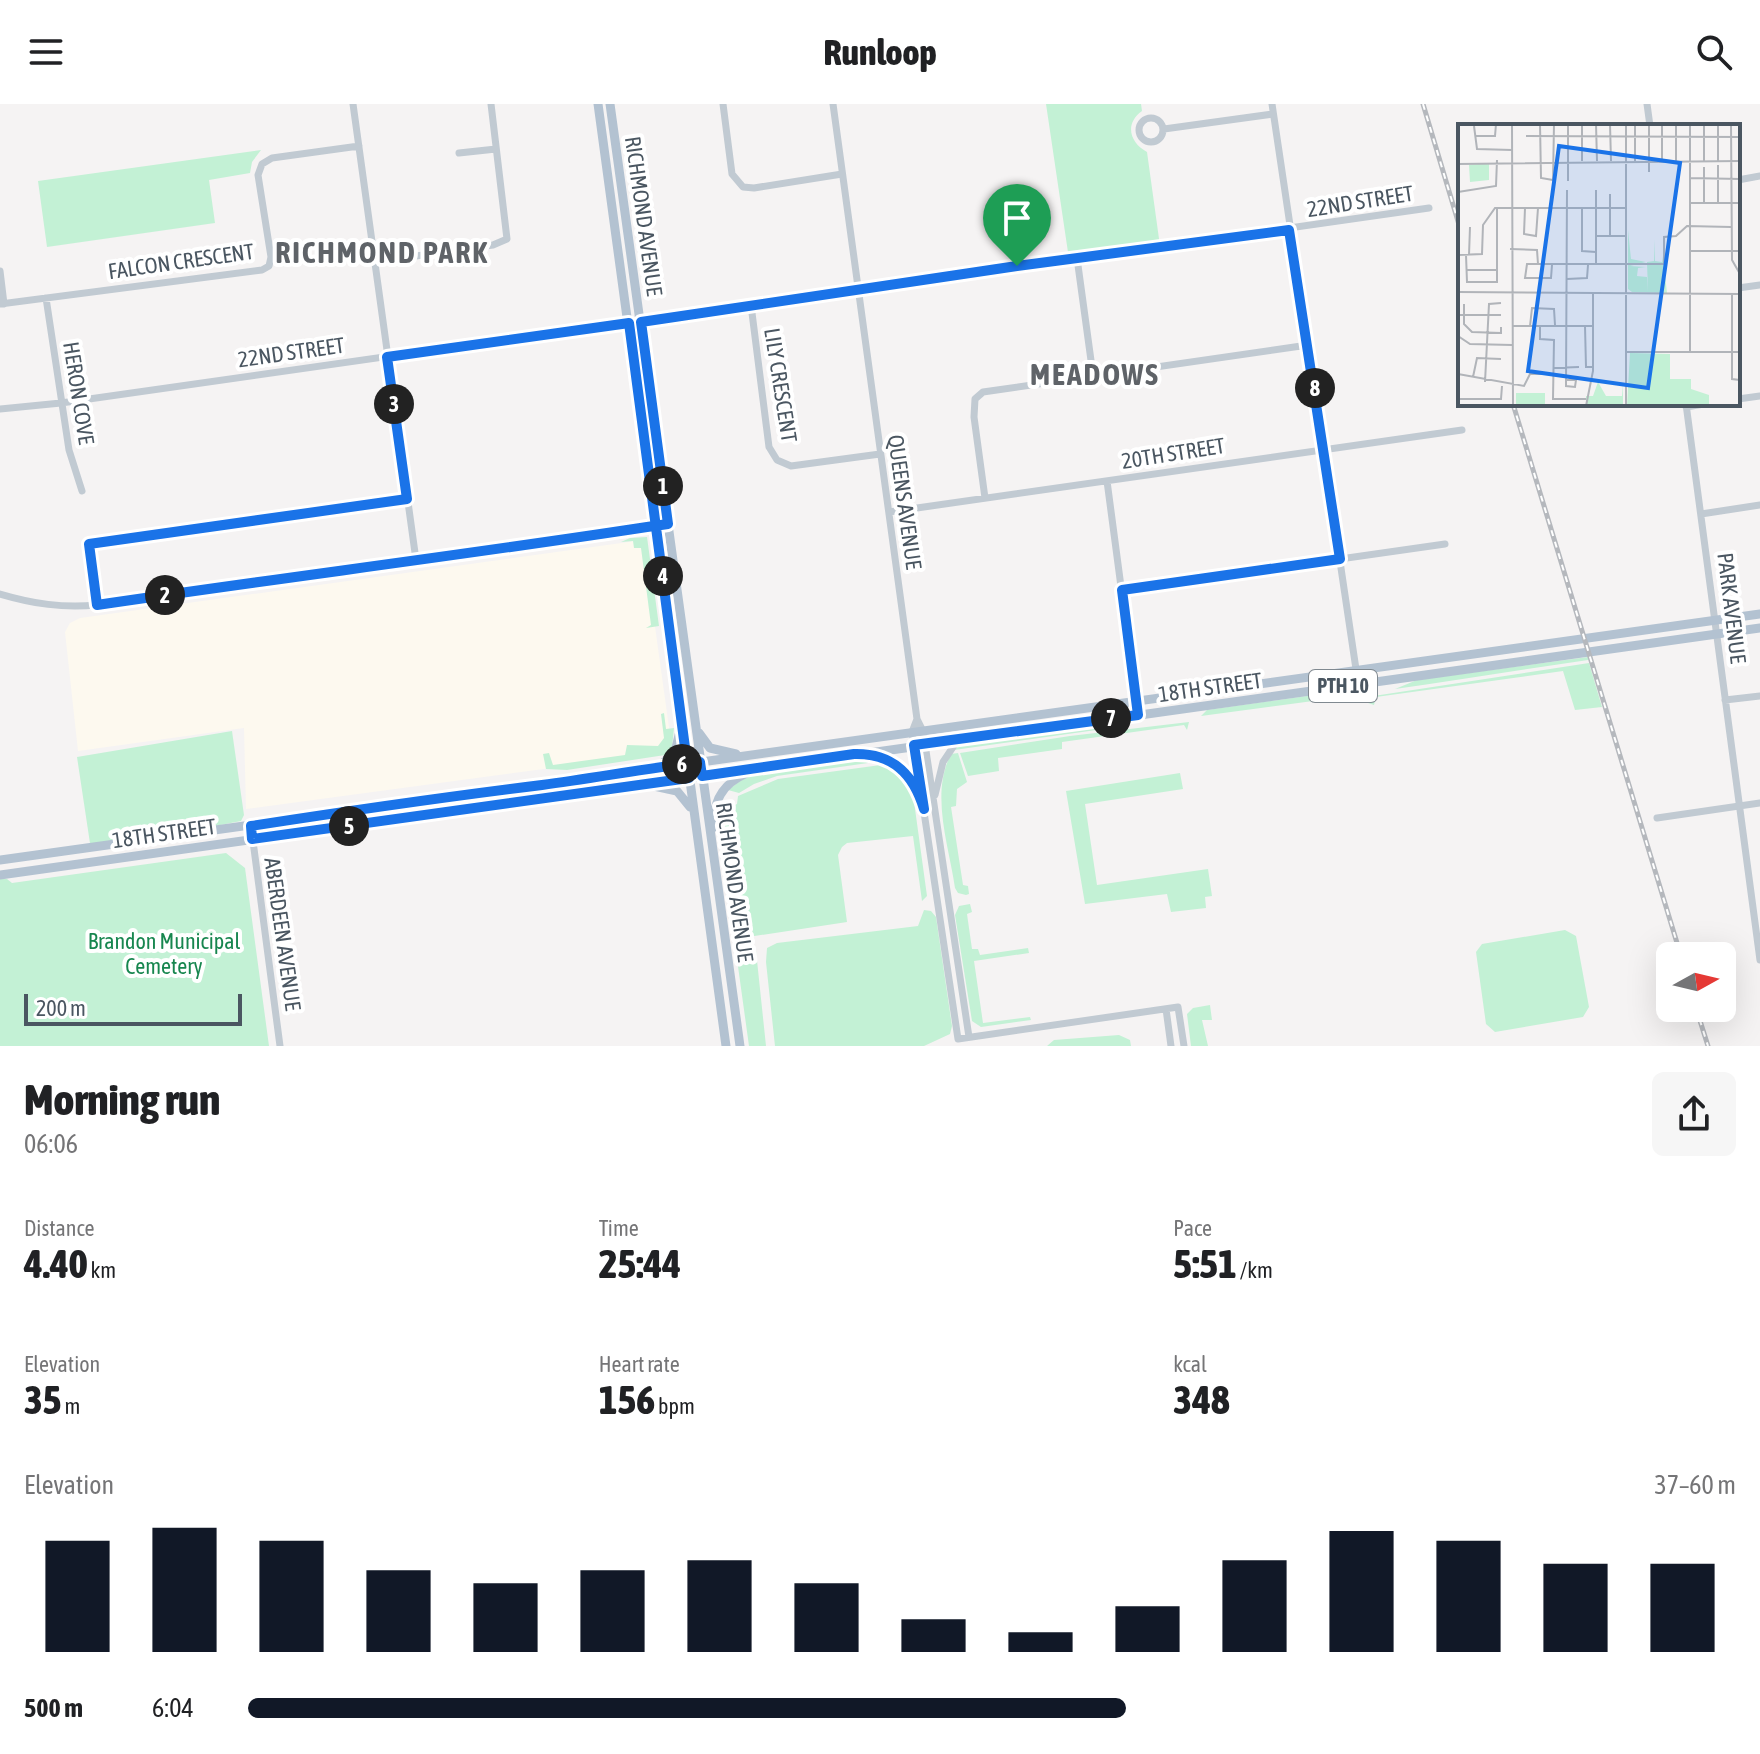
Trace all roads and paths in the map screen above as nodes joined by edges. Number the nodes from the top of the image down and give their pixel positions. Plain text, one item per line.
1 (353, 104) edge
2 (491, 104) edge
3 (598, 104) edge
4 (610, 104) edge
5 (723, 104) edge
6 (833, 104) edge
7 (1272, 104) edge
8 (1647, 104) edge
9 (1273, 114) junction
10 (1650, 124) edge
11 (1164, 129) dead end
12 (359, 146) junction
13 (496, 149) junction
14 (459, 153) dead end
15 (842, 174) junction
16 (1760, 176) edge
17 (1740, 180) edge
18 (1429, 208) dead end
19 (1289, 230) junction
20 (1077, 258) junction
21 (374, 262) junction
22 (0, 271) edge
23 (1760, 285) edge
24 (1740, 288) edge
25 (858, 290) junction
26 (46, 298) junction
27 (2, 304) edge
28 (751, 305) junction
29 (641, 322) junction
30 (629, 323) junction
31 (1308, 345) junction
32 (387, 357) junction
33 (1093, 375) junction
34 (1760, 396) edge
35 (1740, 399) edge
36 (61, 403) junction
37 (1686, 406) edge
38 (0, 409) edge
39 (1462, 430) dead end
40 (1325, 450) junction
41 (880, 454) junction
42 (1107, 481) junction
43 (82, 491) dead end
44 (985, 498) junction
45 (407, 499) junction
46 (1760, 505) edge
47 (889, 512) junction
48 (1701, 514) junction
49 (668, 524) junction
50 (656, 526) junction
51 (1445, 544) dead end
52 (1340, 559) junction
53 (416, 560) junction
54 (1122, 590) junction
55 (0, 594) edge
56 (97, 605) junction
57 (1760, 614) edge
58 (1715, 620) junction
59 (1760, 628) edge
60 (1717, 634) junction
61 (1355, 671) junction
62 (1358, 684) junction
63 (1360, 696) dead end
64 (1760, 696) edge
65 (1725, 700) junction
66 (1137, 701) junction
67 (680, 704) junction
68 (1138, 715) junction
69 (695, 719) junction
70 (917, 719) junction
71 (923, 731) junction
72 (912, 732) junction
73 (968, 738) junction
74 (925, 744) junction
75 (914, 745) junction
76 (854, 754) junction
77 (751, 755) junction
78 (700, 762) junction
79 (688, 764) junction
80 (763, 767) junction
81 (648, 769) junction
82 (702, 776) junction
83 (689, 778) junction
84 (627, 786) junction
85 (1760, 803) edge
86 (934, 805) junction
87 (1739, 806) junction
88 (924, 809) junction
89 (1657, 818) dead end
90 (251, 826) junction
91 (697, 831) junction
92 (252, 839) junction
93 (0, 860) edge
94 (0, 875) edge
95 (718, 890) junction
96 (1757, 912) edge
97 (1760, 960) edge
98 (1166, 1009) junction
99 (969, 1037) junction
100 (280, 1046) edge
101 (726, 1046) edge
102 (740, 1046) edge
103 (1171, 1046) edge
104 (1184, 1046) edge

1 - 12 street
2 - 13 street
3 - 30 main road, RICHMOND AVENUE
4 - 29 main road, RICHMOND AVENUE
5 - 15 street
6 - 15 street, QUEENS AVENUE
7 - 9 street
8 - 10 street
9 - 11 street
9 - 19 street
12 - 21 street
12 - 26 street, FALCON CRESCENT
13 - 14 street
13 - 21 street
15 - 25 street, QUEENS AVENUE
16 - 17 street
18 - 19 street, 22ND STREET
19 - 20 street, 22ND STREET
19 - 31 street
20 - 25 street, 22ND STREET
20 - 33 street
21 - 32 street
22 - 27 street
23 - 24 street
25 - 28 street, 22ND STREET
25 - 41 street, QUEENS AVENUE
26 - 27 street, FALCON CRESCENT
26 - 36 street, HERON COVE
28 - 29 street, 22ND STREET
28 - 41 street, LILY CRESCENT
29 - 30 street, 22ND STREET
29 - 49 main road, RICHMOND AVENUE
30 - 32 street, 22ND STREET
30 - 50 main road, RICHMOND AVENUE
31 - 33 street
31 - 40 street
32 - 36 street, 22ND STREET
32 - 45 street
33 - 44 street
34 - 35 street
36 - 38 street, 22ND STREET
36 - 43 street, HERON COVE
37 - 48 street, PARK AVENUE
39 - 40 street, 20TH STREET
40 - 42 street, 20TH STREET
40 - 52 street
41 - 47 street, QUEENS AVENUE
42 - 44 street, 20TH STREET
42 - 54 street
44 - 47 street, 20TH STREET
45 - 53 street
45 - 56 street
46 - 48 street
47 - 70 street, QUEENS AVENUE
48 - 58 street, PARK AVENUE
49 - 50 street
49 - 69 main road, RICHMOND AVENUE
50 - 53 street
50 - 67 main road, RICHMOND AVENUE
51 - 52 street
52 - 54 street
52 - 61 street
53 - 56 street
54 - 66 street
55 - 56 street
57 - 58 main road, 18TH STREET / PTH 10
58 - 60 street, PARK AVENUE
58 - 61 main road, 18TH STREET / PTH 10
59 - 60 main road, 18TH STREET / PTH 10
60 - 62 main road, 18TH STREET / PTH 10
60 - 65 street, PARK AVENUE
61 - 62 street
61 - 66 main road, 18TH STREET / PTH 10
62 - 63 street
62 - 68 main road, 18TH STREET / PTH 10
64 - 65 street
65 - 87 street, PARK AVENUE
66 - 68 street
66 - 71 main road, 18TH STREET / PTH 10
67 - 79 main road, RICHMOND AVENUE
67 - 81 main road
68 - 73 main road, 18TH STREET / PTH 10
69 - 77 main road
69 - 78 main road, RICHMOND AVENUE
70 - 71 street
70 - 72 street
71 - 72 main road, 18TH STREET / PTH 10
71 - 74 street
72 - 75 street
72 - 77 main road, 18TH STREET / PTH 10
73 - 74 main road, 18TH STREET / PTH 10
73 - 86 street
74 - 75 main road, 18TH STREET / PTH 10
74 - 86 street
75 - 76 main road, 18TH STREET / PTH 10
75 - 88 street
76 - 80 main road, 18TH STREET / PTH 10
76 - 88 street
77 - 78 main road, 18TH STREET / PTH 10
78 - 79 main road, 18TH STREET / PTH 10
78 - 82 main road, RICHMOND AVENUE
79 - 81 main road, 18TH STREET / PTH 10
79 - 83 main road, RICHMOND AVENUE
80 - 82 main road, 18TH STREET / PTH 10
80 - 95 main road
81 - 90 main road, 18TH STREET / PTH 10
82 - 83 main road, 18TH STREET / PTH 10
82 - 95 main road, RICHMOND AVENUE
83 - 84 main road, 18TH STREET / PTH 10
83 - 91 main road, RICHMOND AVENUE
84 - 91 main road
84 - 92 main road, 18TH STREET / PTH 10
85 - 87 street
86 - 99 street
87 - 89 street
87 - 96 street, PARK AVENUE
88 - 99 street
90 - 92 street, ABERDEEN AVENUE
90 - 93 main road, 18TH STREET / PTH 10
91 - 101 main road, RICHMOND AVENUE
92 - 94 main road, 18TH STREET / PTH 10
92 - 100 street, ABERDEEN AVENUE
95 - 102 main road, RICHMOND AVENUE
96 - 97 street, PARK AVENUE
98 - 99 street
98 - 103 street
98 - 104 street

